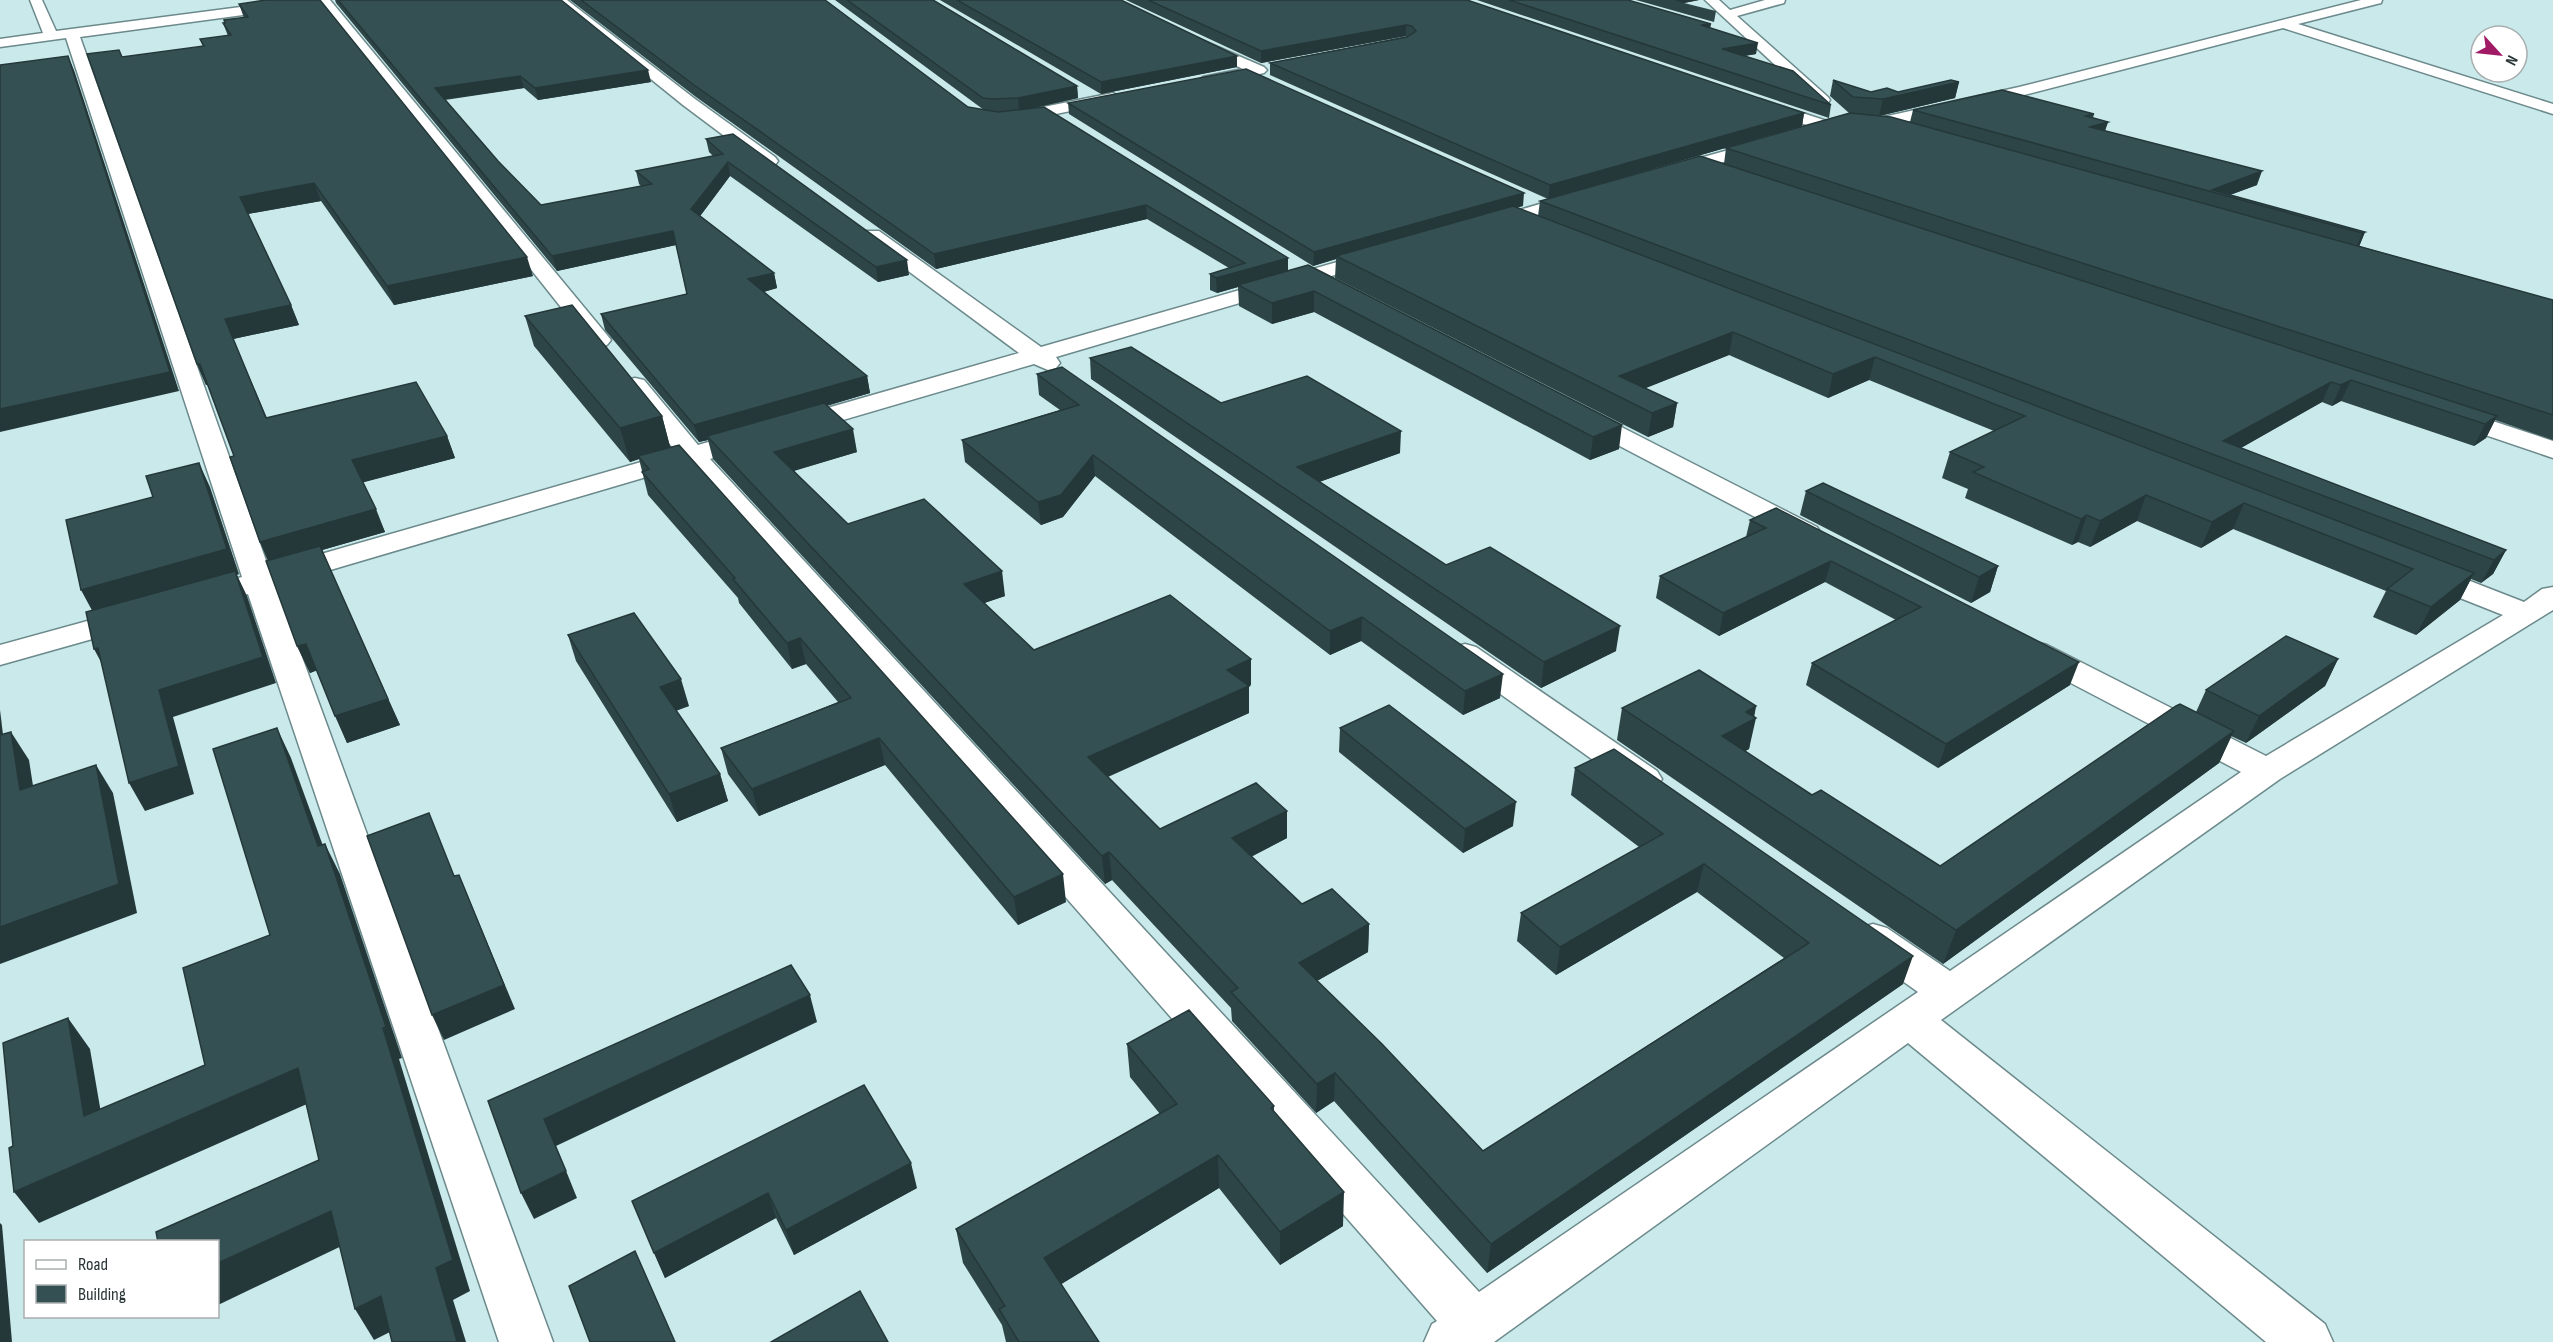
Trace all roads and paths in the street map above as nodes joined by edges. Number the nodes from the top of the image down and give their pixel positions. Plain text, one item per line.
1 (36, 0) edge
2 (559, 0) edge
3 (1710, 0) edge
4 (1779, 0) edge
5 (2376, 0) edge
6 (314, 1) edge
7 (1727, 15) junction
8 (2281, 23) junction
9 (1726, 34) edge
10 (62, 35) junction
11 (1187, 37) edge
12 (0, 43) edge
13 (1760, 45) junction
14 (1190, 83) edge
15 (1078, 89) edge
16 (1132, 94) edge
17 (1748, 100) edge
18 (1098, 101) junction
19 (2553, 109) edge
20 (1048, 111) junction
21 (997, 119) edge
22 (1850, 121) junction
23 (1078, 130) edge
24 (1924, 135) edge
25 (1698, 164) junction
26 (786, 172) edge
27 (1732, 176) edge
28 (1644, 180) edge
29 (1601, 192) edge
30 (853, 222) edge
31 (1468, 231) edge
32 (1401, 250) edge
33 (1280, 257) edge
34 (1310, 276) junction
35 (1342, 293) edge
36 (1037, 355) junction
37 (1076, 383) edge
38 (1554, 403) edge
39 (2429, 409) edge
40 (2553, 450) edge
41 (693, 456) junction
42 (1831, 545) edge
43 (2404, 566) edge
44 (259, 582) junction
45 (2540, 605) edge
46 (1440, 636) edge
47 (2011, 639) edge
48 (0, 655) edge
49 (2266, 771) junction
50 (1665, 794) edge
51 (1852, 924) edge
52 (1950, 993) junction
53 (1909, 1019) junction
54 (1463, 1334) edge
55 (526, 1342) edge
56 (2306, 1342) edge

1 - 10 street
2 - 26 street
3 - 7 street
4 - 7 street
5 - 8 street
6 - 10 street
6 - 41 street
7 - 13 street
8 - 19 street
8 - 22 street
9 - 13 street
10 - 12 street
10 - 44 street
11 - 14 street
13 - 22 street
15 - 18 street
16 - 18 street
17 - 22 street
18 - 20 street
20 - 21 street
20 - 23 street
22 - 24 street
22 - 25 street
25 - 27 street
25 - 28 street
29 - 31 street
30 - 36 street
32 - 34 street
33 - 34 street
34 - 35 street
34 - 36 street
36 - 37 street
36 - 41 street
38 - 42 street
39 - 40 street
41 - 44 street
41 - 54 street
43 - 45 street
44 - 48 street
44 - 55 street
45 - 49 street
46 - 50 street
47 - 49 street
49 - 52 street
51 - 52 street
52 - 53 street
53 - 54 street
53 - 56 street

